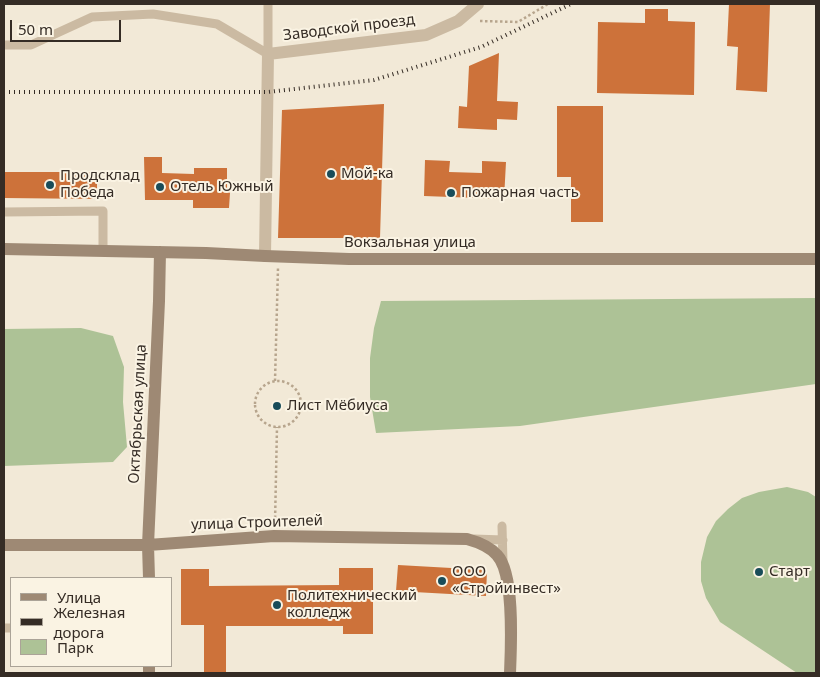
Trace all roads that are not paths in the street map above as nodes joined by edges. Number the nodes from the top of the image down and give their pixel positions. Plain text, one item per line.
1 (268, 4) edge
2 (478, 4) edge
3 (4, 45) edge
4 (268, 54) junction
5 (4, 212) edge
6 (4, 249) edge
7 (103, 251) junction
8 (160, 252) junction
9 (272, 257) junction
10 (816, 259) edge
11 (502, 526) dead end
12 (467, 539) junction
13 (502, 540) junction
14 (4, 545) edge
15 (148, 545) junction
16 (503, 562) junction
17 (149, 577) edge
18 (510, 673) edge

1 - 4 lane
2 - 4 street, Заводской проезд
3 - 4 lane
4 - 9 street, Заводской проезд
5 - 7 lane
6 - 7 street, Вокзальная улица
7 - 8 street, Вокзальная улица
8 - 9 street, Вокзальная улица
8 - 15 street, Октябрьская улица
9 - 10 street, Вокзальная улица
11 - 13 lane
12 - 13 lane
12 - 15 street, улица Строителей
12 - 16 street, улица Строителей
13 - 16 lane
14 - 15 street, улица Строителей
15 - 17 street, Октябрьская улица
16 - 18 street

